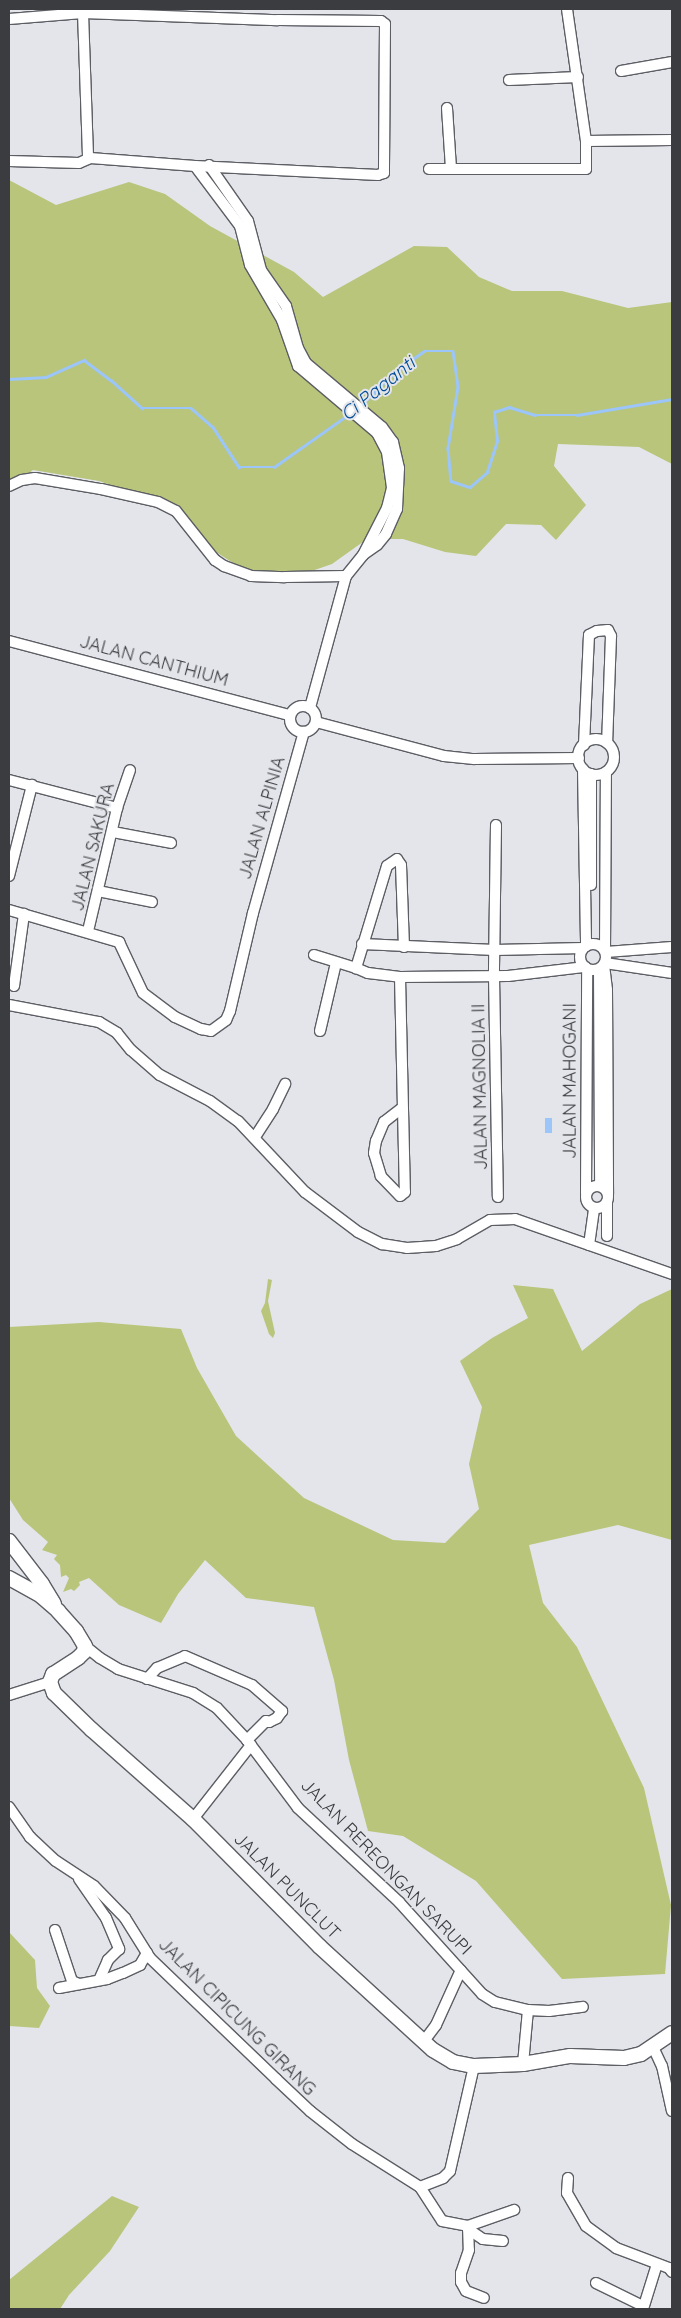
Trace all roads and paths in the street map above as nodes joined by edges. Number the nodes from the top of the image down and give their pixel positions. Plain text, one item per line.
1 (567, 9) edge
2 (83, 11) edge
3 (9, 18) edge
4 (672, 62) edge
5 (622, 71) dead end
6 (578, 77) junction
7 (509, 80) dead end
8 (447, 108) dead end
9 (672, 140) edge
10 (586, 141) junction
11 (90, 158) junction
12 (9, 161) edge
13 (195, 166) junction
14 (209, 166) junction
15 (451, 168) junction
16 (429, 169) dead end
17 (313, 373) junction
18 (9, 486) edge
19 (346, 576) junction
20 (9, 641) edge
21 (310, 708) junction
22 (290, 715) junction
23 (316, 722) junction
24 (304, 732) junction
25 (606, 743) junction
26 (584, 745) junction
27 (578, 758) junction
28 (130, 770) dead end
29 (595, 773) junction
30 (9, 780) edge
31 (32, 785) junction
32 (117, 808) junction
33 (496, 825) dead end
34 (113, 832) junction
35 (171, 844) dead end
36 (9, 876) edge
37 (98, 891) junction
38 (152, 902) dead end
39 (9, 910) edge
40 (24, 914) junction
41 (88, 931) junction
42 (362, 944) junction
43 (404, 947) junction
44 (672, 947) edge
45 (495, 950) junction
46 (314, 954) dead end
47 (595, 957) junction
48 (336, 963) junction
49 (356, 968) junction
50 (672, 972) edge
51 (494, 976) junction
52 (400, 977) junction
53 (14, 986) dead end
54 (9, 1005) edge
55 (320, 1030) dead end
56 (285, 1084) dead end
57 (402, 1108) junction
58 (254, 1137) junction
59 (593, 1189) junction
60 (498, 1197) dead end
61 (607, 1198) junction
62 (594, 1208) junction
63 (606, 1236) dead end
64 (589, 1245) junction
65 (672, 1274) edge
66 (9, 1541) edge
67 (9, 1578) edge
68 (58, 1611) junction
69 (85, 1646) junction
70 (147, 1679) junction
71 (50, 1682) junction
72 (9, 1696) edge
73 (249, 1742) junction
74 (9, 1807) edge
75 (193, 1819) junction
76 (72, 1871) junction
77 (54, 1930) dead end
78 (146, 1953) junction
79 (461, 1970) junction
80 (100, 1978) junction
81 (79, 1984) junction
82 (59, 1988) dead end
83 (583, 2007) dead end
84 (528, 2010) junction
85 (672, 2033) edge
86 (424, 2041) junction
87 (653, 2047) junction
88 (523, 2064) junction
89 (474, 2066) junction
90 (672, 2111) edge
91 (568, 2178) dead end
92 (420, 2187) junction
93 (514, 2210) dead end
94 (468, 2228) junction
95 (503, 2241) dead end
96 (657, 2264) junction
97 (672, 2272) edge
98 (596, 2282) dead end
99 (484, 2298) dead end
100 (643, 2308) edge

1 - 6 street
2 - 3 street
2 - 11 street
2 - 14 street
4 - 5 street
6 - 7 street
6 - 10 street
8 - 15 street
9 - 10 street
10 - 15 street
11 - 12 street
11 - 13 street
13 - 14 street
13 - 17 street
14 - 17 street
15 - 16 street
17 - 19 street
18 - 19 street
19 - 21 street
20 - 22 street, JALAN CANTHIUM
21 - 22 street
21 - 23 street
22 - 24 street
23 - 24 street
23 - 27 street
24 - 41 street, JALAN ALPINIA
25 - 26 street
25 - 26 street
25 - 29 street
26 - 27 street
27 - 29 street
28 - 32 street, JALAN SAKURA
29 - 47 street
29 - 47 street
30 - 31 street
31 - 32 street
31 - 36 street
32 - 34 street, JALAN SAKURA
33 - 45 street, JALAN MAGNOLIA II
34 - 35 street
34 - 37 street, JALAN SAKURA
37 - 38 street
37 - 41 street, JALAN SAKURA
39 - 40 street
40 - 41 street
40 - 53 street
42 - 43 street
42 - 43 street
42 - 49 street
43 - 45 street
44 - 47 street
45 - 47 street
45 - 51 street, JALAN MAGNOLIA II
46 - 48 street
47 - 50 street
47 - 51 street
47 - 59 street
47 - 59 street, JALAN MAHOGANI
47 - 61 street
48 - 49 street
48 - 55 street
49 - 52 street
51 - 52 street
51 - 60 street, JALAN MAGNOLIA II
52 - 57 street
54 - 58 street
56 - 58 street
57 - 57 street
58 - 64 street
59 - 61 street
59 - 62 street
61 - 62 street
61 - 63 street
62 - 64 street
64 - 65 street
66 - 68 main road
67 - 68 main road
68 - 69 main road
69 - 70 street, JALAN REREONGAN SARUPI
69 - 71 main road
70 - 73 street, JALAN REREONGAN SARUPI
70 - 73 street
71 - 72 street
71 - 75 main road, JALAN PUNCLUT
73 - 75 street
73 - 79 street, JALAN REREONGAN SARUPI
74 - 76 street, JALAN CIPICUNG GIRANG
75 - 86 main road, JALAN PUNCLUT
76 - 78 street, JALAN CIPICUNG GIRANG
76 - 80 street
77 - 81 street
78 - 80 street
78 - 92 street, JALAN CIPICUNG GIRANG
79 - 84 street, JALAN REREONGAN SARUPI
79 - 86 street
80 - 81 street
81 - 82 street
83 - 84 street, JALAN REREONGAN SARUPI
84 - 88 street
85 - 87 main road, JALAN PUNCLUT
86 - 89 main road, JALAN PUNCLUT
87 - 88 main road, JALAN PUNCLUT
87 - 90 street
88 - 89 main road, JALAN PUNCLUT
89 - 92 street
91 - 96 street
92 - 94 street
93 - 94 street
94 - 95 street
94 - 99 street
96 - 97 street
96 - 100 street
98 - 100 street

